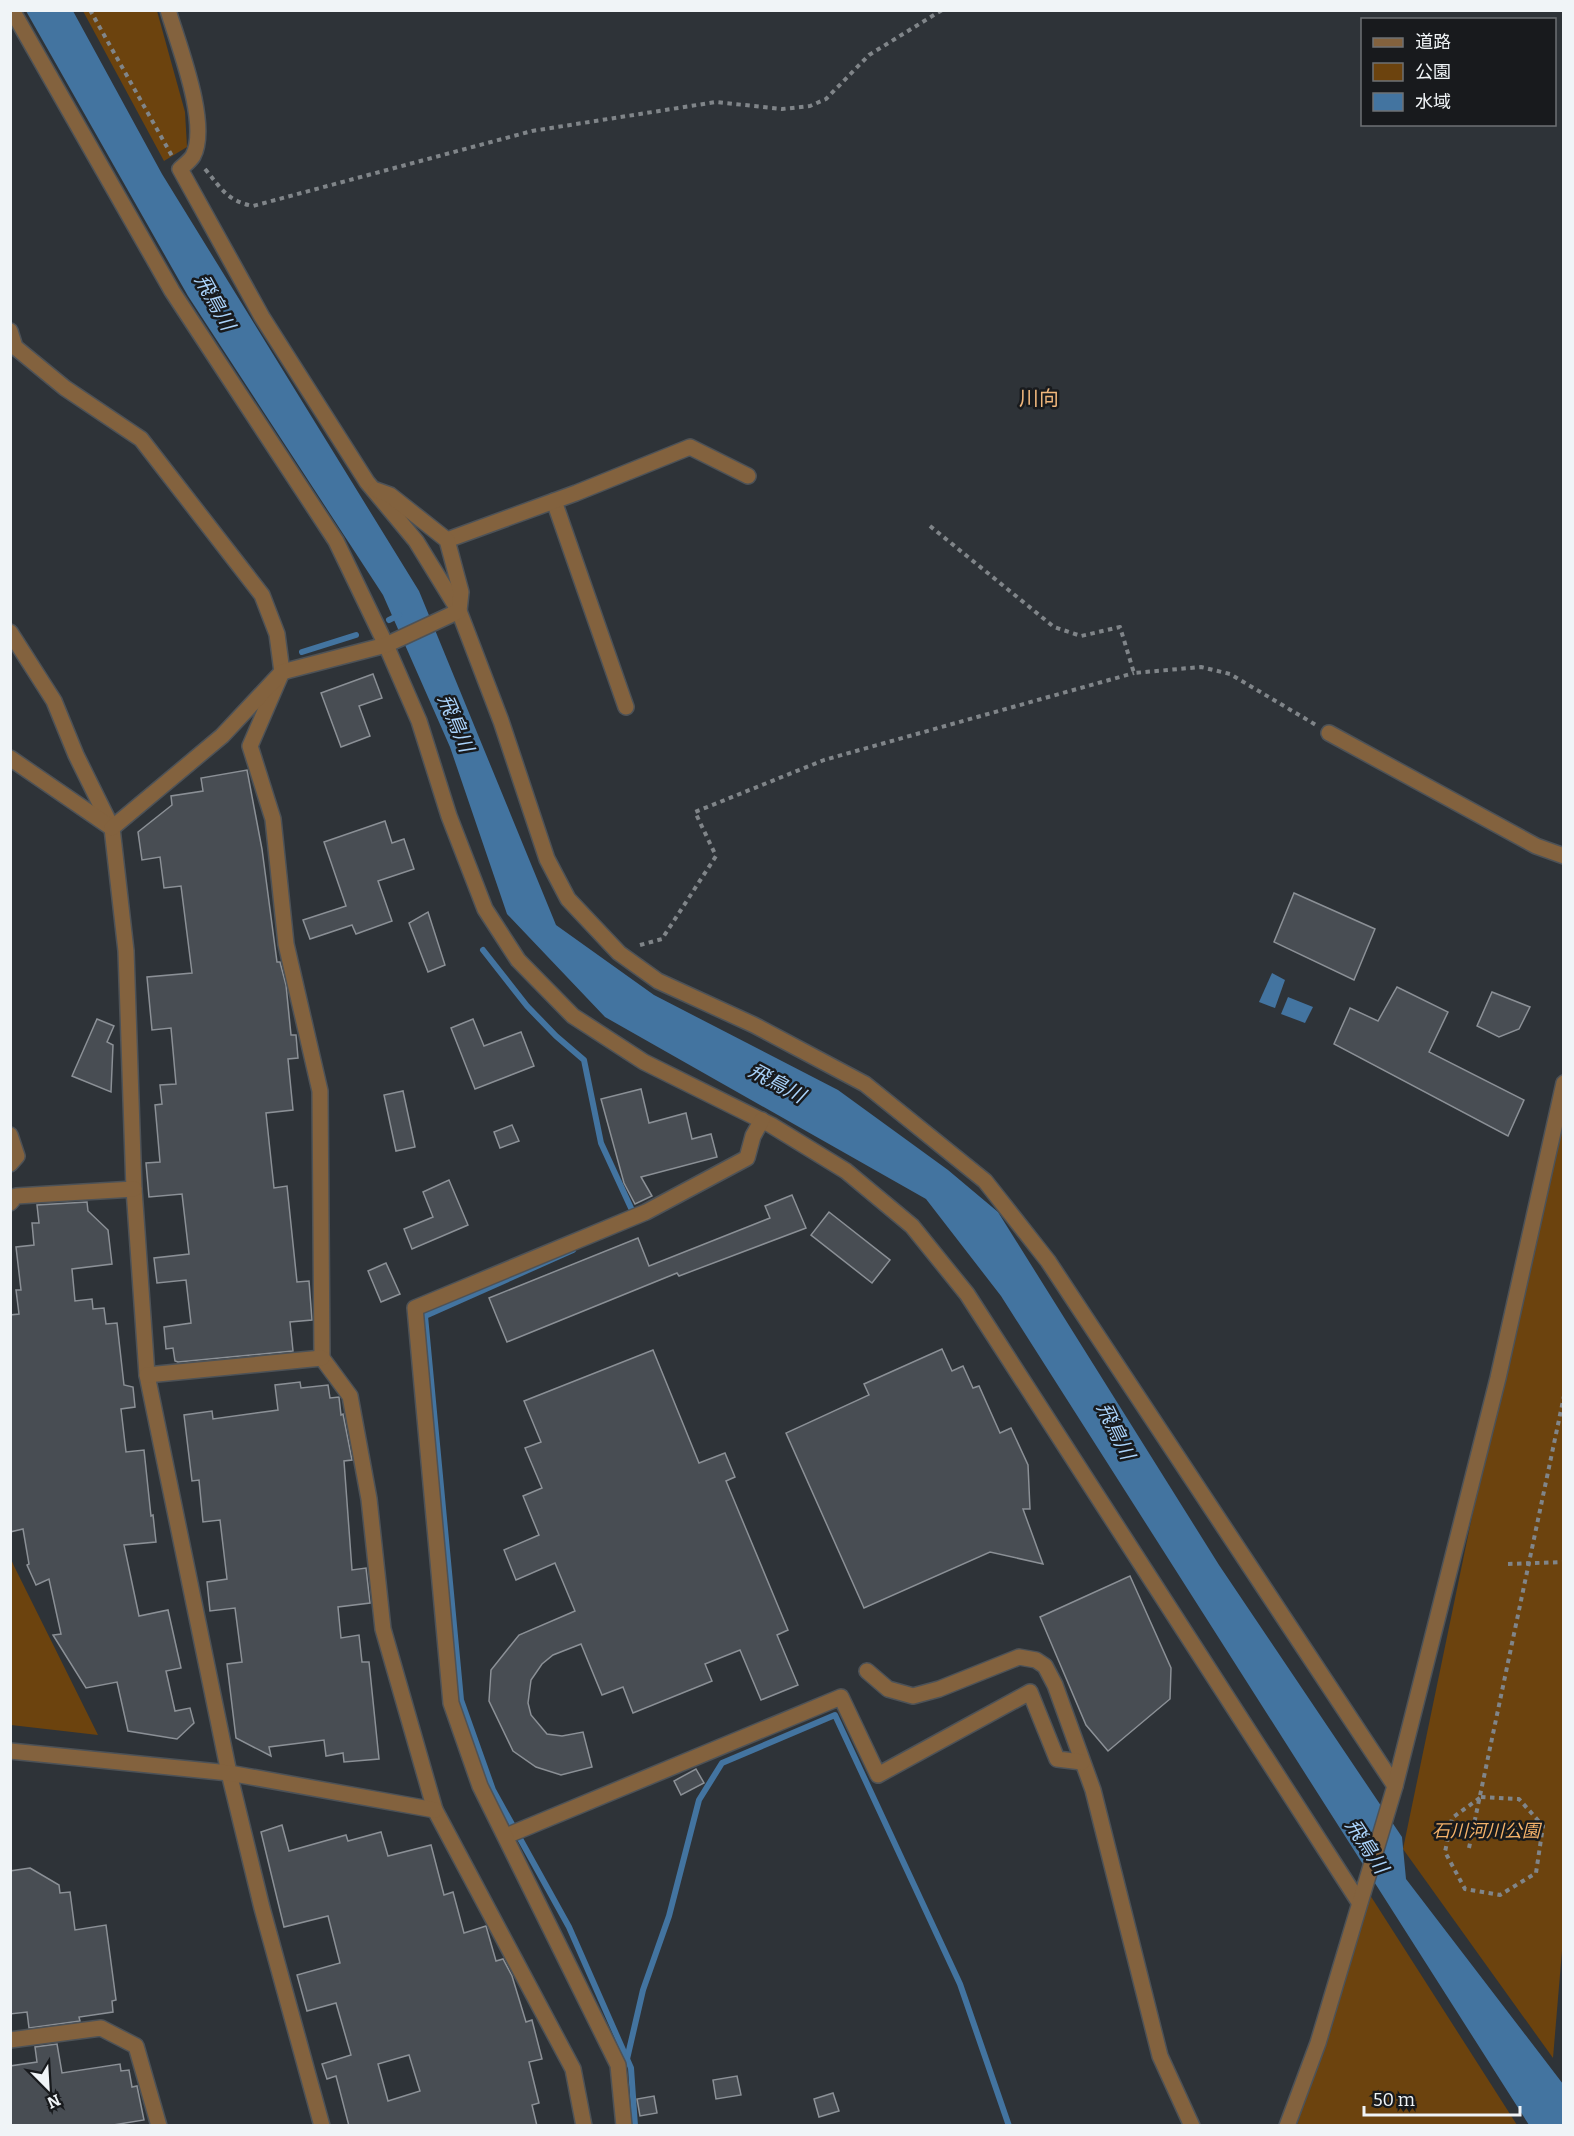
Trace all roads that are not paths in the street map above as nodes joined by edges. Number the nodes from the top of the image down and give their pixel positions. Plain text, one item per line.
1 (12, 10) edge
2 (168, 10) edge
3 (10, 331) edge
4 (13, 348) edge
5 (748, 476) dead end
6 (373, 489) junction
7 (554, 501) junction
8 (447, 540) junction
9 (455, 614) junction
10 (10, 632) edge
11 (392, 643) junction
12 (282, 672) junction
13 (626, 707) dead end
14 (1329, 733) road end
15 (10, 758) edge
16 (112, 828) junction
17 (1563, 856) edge
18 (1563, 1083) edge
19 (762, 1120) junction
20 (10, 1135) edge
21 (10, 1164) edge
22 (134, 1189) junction
23 (10, 1203) edge
24 (322, 1358) junction
25 (147, 1375) junction
26 (867, 1671) dead end
27 (10, 1751) edge
28 (1083, 1762) junction
29 (229, 1773) junction
30 (1395, 1786) junction
31 (435, 1810) junction
32 (506, 1836) junction
33 (1359, 1902) junction
34 (10, 2040) edge
35 (159, 2126) edge
36 (322, 2126) edge
37 (584, 2126) edge
38 (624, 2126) edge
39 (1192, 2126) edge
40 (1287, 2126) edge

1 - 11 street
2 - 6 street
3 - 4 street
4 - 12 street
5 - 7 street
6 - 8 street
6 - 9 street
7 - 8 street
7 - 13 street
8 - 9 street
9 - 11 street
9 - 30 street
10 - 16 street
11 - 12 street
11 - 19 street
12 - 16 street
12 - 24 street
14 - 17 street
15 - 16 street
16 - 22 street
18 - 30 street
19 - 32 street
19 - 33 street
20 - 21 street
22 - 23 street
22 - 25 street
24 - 25 street
24 - 31 street
25 - 29 street
26 - 28 street
27 - 29 street
28 - 32 street
28 - 39 street
29 - 31 street
29 - 36 street
30 - 33 street
31 - 37 street
32 - 38 street
33 - 40 street
34 - 35 street

